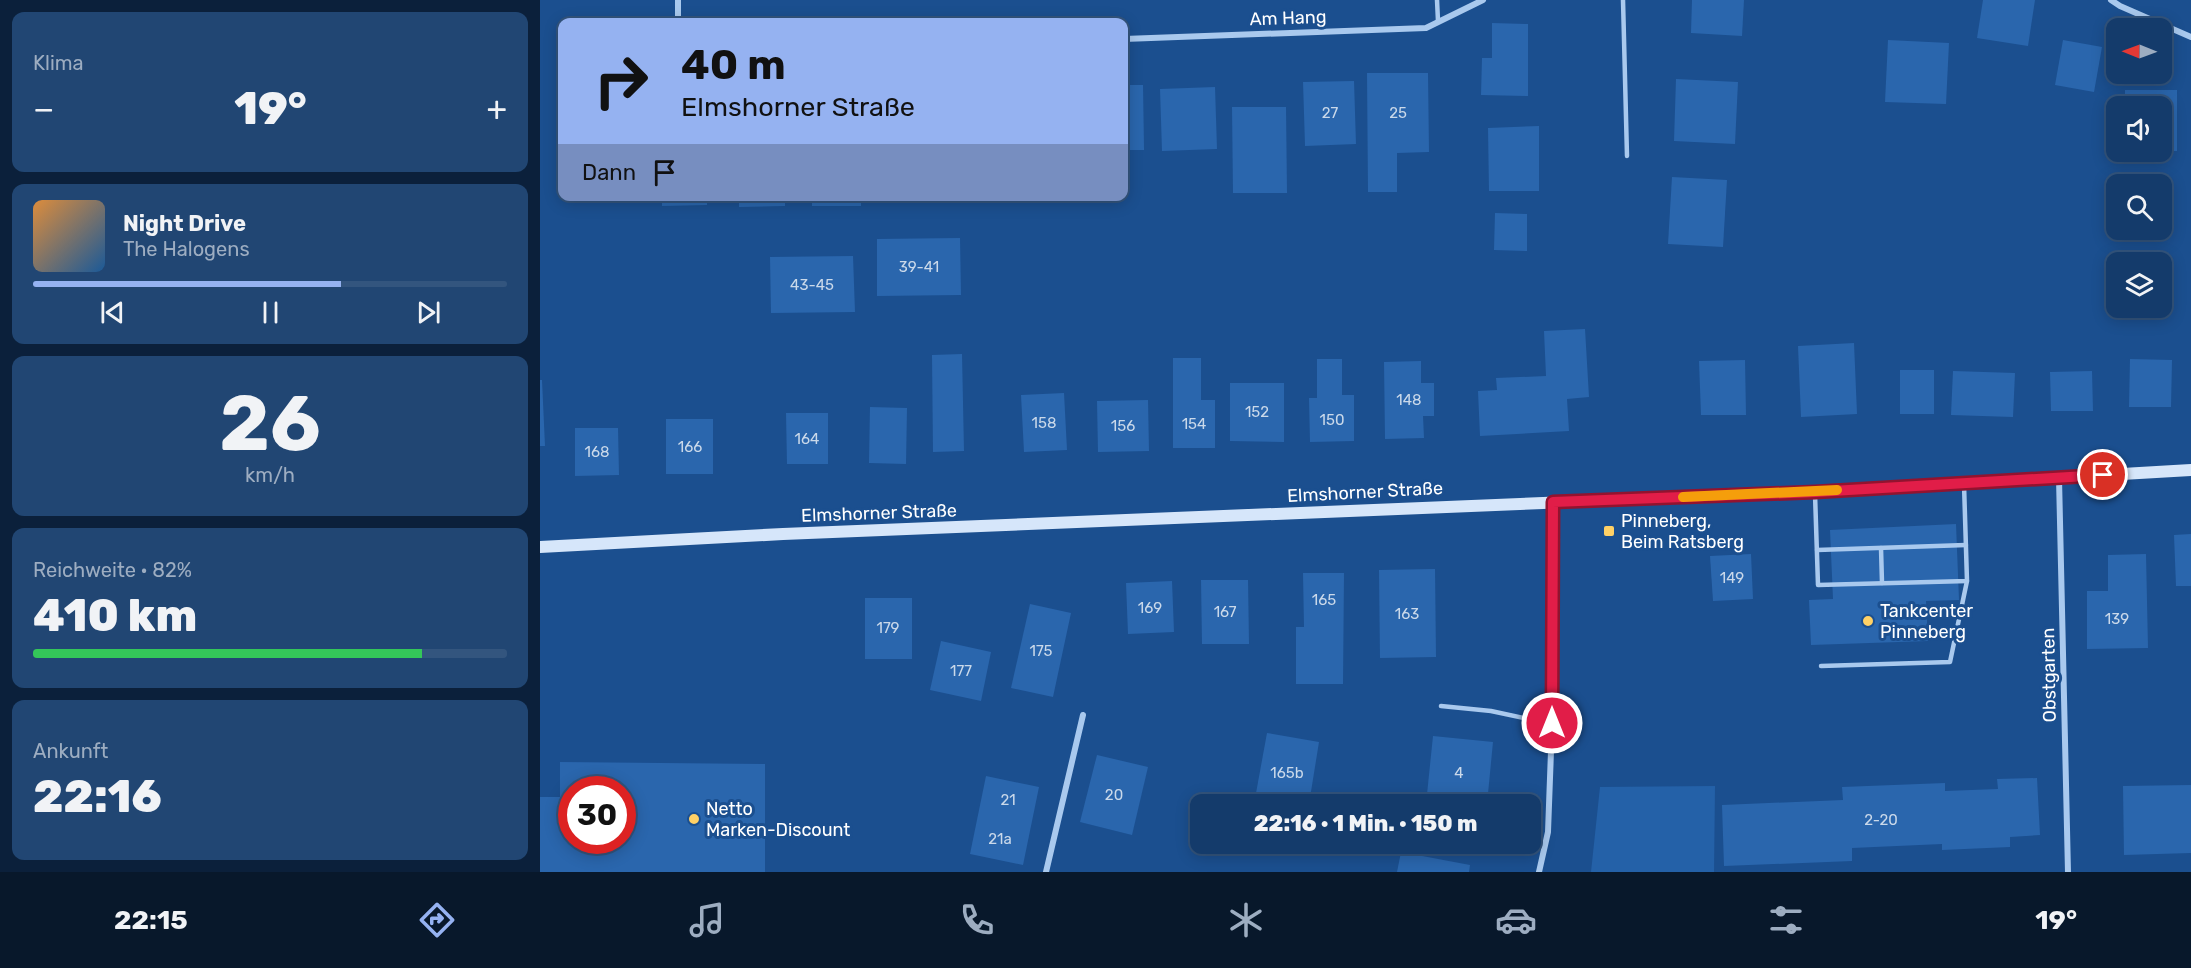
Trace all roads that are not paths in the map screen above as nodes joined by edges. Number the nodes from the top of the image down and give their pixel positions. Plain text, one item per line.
1 (678, 0) edge
2 (1437, 0) edge
3 (1483, 0) edge
4 (1623, 0) edge
5 (2111, 0) edge
6 (678, 18) edge
7 (1438, 21) junction
8 (2191, 37) edge
9 (1128, 39) edge
10 (1627, 156) dead end
11 (2191, 470) edge
12 (2059, 477) junction
13 (1964, 483) junction
14 (1815, 492) junction
15 (1553, 502) junction
16 (1966, 544) junction
17 (540, 548) edge
18 (1881, 548) junction
19 (1817, 550) junction
20 (1967, 581) junction
21 (1882, 583) junction
22 (1821, 666) dead end
23 (1441, 706) dead end
24 (1083, 715) dead end
25 (1552, 723) junction
26 (1046, 872) edge
27 (1539, 872) edge
28 (2068, 872) edge

1 - 6 street
2 - 7 lane
3 - 7 street, Am Hang
4 - 10 lane
5 - 8 street
7 - 9 street, Am Hang
11 - 12 main road, Elmshorner Straße
12 - 13 main road, Elmshorner Straße
12 - 28 street, Obstgarten
13 - 14 main road, Elmshorner Straße
13 - 16 lane
14 - 15 main road, Elmshorner Straße
14 - 19 lane
15 - 17 main road, Elmshorner Straße
15 - 25 street
16 - 18 lane
16 - 20 lane
18 - 19 lane
18 - 21 lane
19 - 21 lane
20 - 21 lane
20 - 22 lane
23 - 25 lane
24 - 26 street
25 - 27 street

